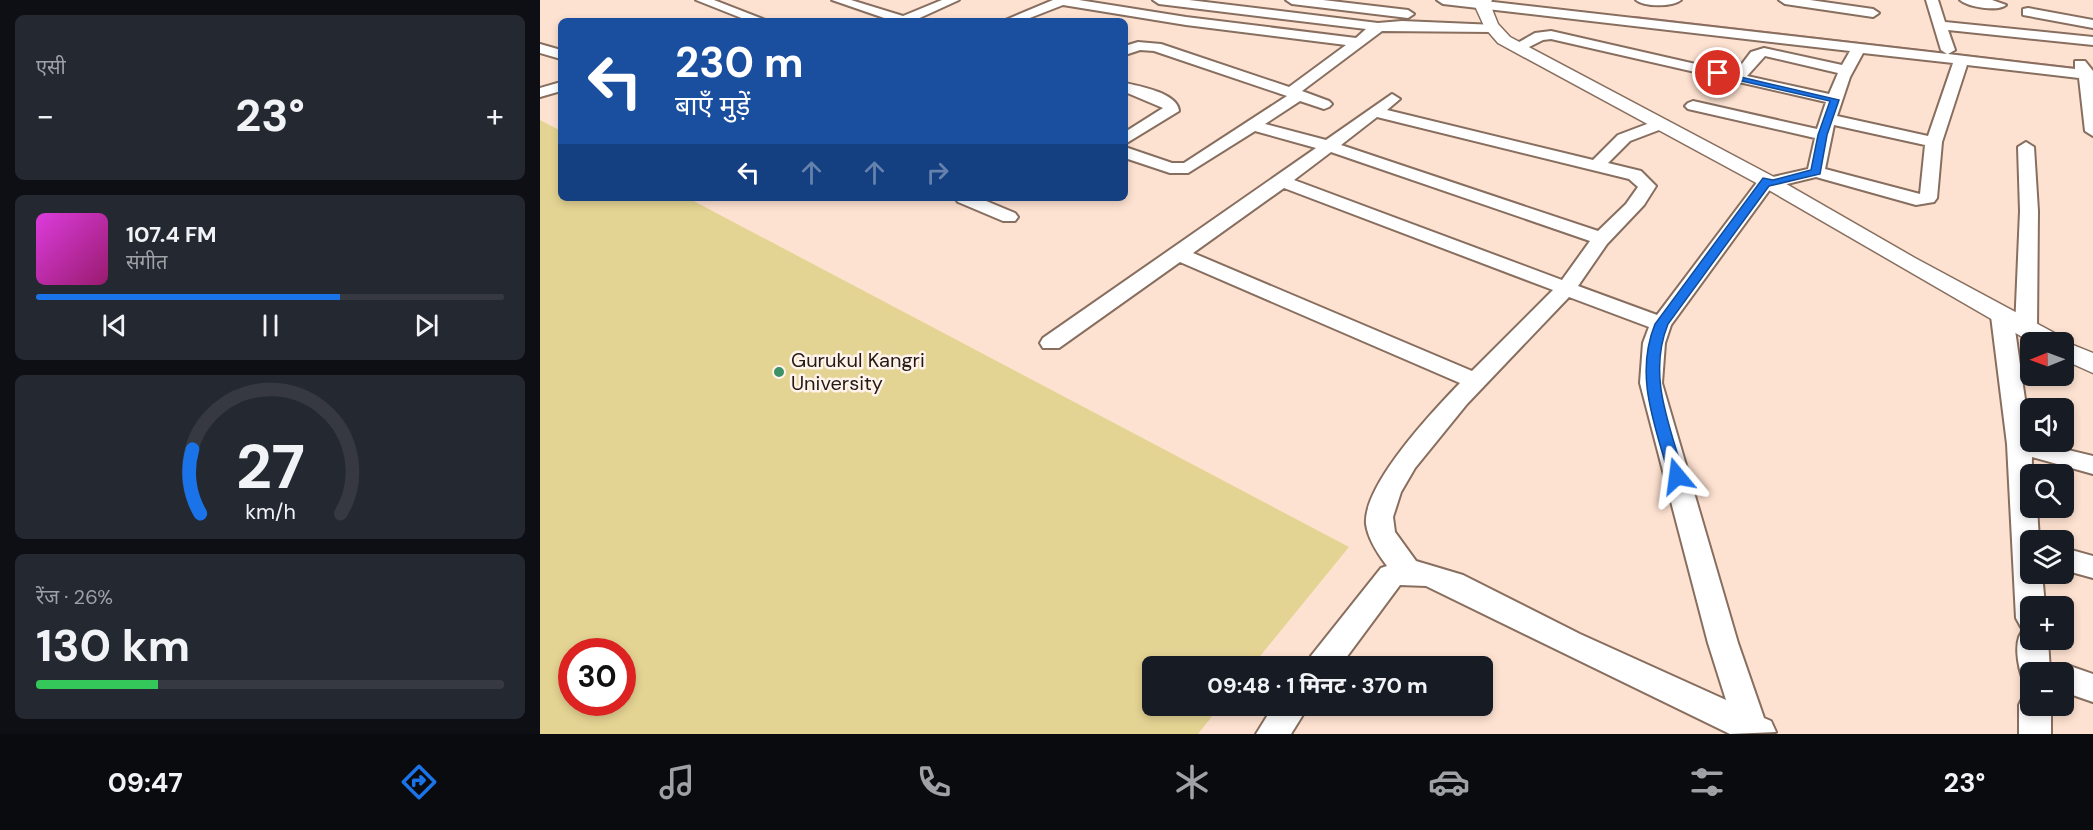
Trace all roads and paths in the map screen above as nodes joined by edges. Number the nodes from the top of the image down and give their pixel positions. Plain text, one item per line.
1 (702, 0) edge
2 (841, 0) edge
3 (953, 0) edge
4 (1159, 0) edge
5 (1292, 0) edge
6 (1443, 0) edge
7 (1642, 0) edge
8 (1675, 0) edge
9 (1680, 0) edge
10 (1785, 0) edge
11 (1932, 0) edge
12 (1966, 0) edge
13 (2037, 0) edge
14 (1063, 1) edge
15 (1487, 2) edge
16 (2000, 5) dead end
17 (1027, 14) junction
18 (1408, 14) dead end
19 (753, 18) edge
20 (895, 18) edge
21 (911, 18) edge
22 (1017, 18) edge
23 (1040, 18) edge
24 (1677, 23) junction
25 (2093, 24) edge
26 (1940, 25) junction
27 (1870, 26) edge
28 (1378, 27) junction
29 (1491, 28) junction
30 (2093, 41) edge
31 (1359, 42) junction
32 (540, 48) edge
33 (1519, 48) junction
34 (1128, 50) edge
35 (558, 54) edge
36 (1955, 55) junction
37 (1659, 60) junction
38 (1845, 69) junction
39 (2086, 69) edge
40 (1738, 78) junction
41 (558, 87) edge
42 (1128, 88) edge
43 (540, 93) edge
44 (1296, 94) junction
45 (558, 96) edge
46 (1392, 99) dead end
47 (1835, 100) junction
48 (540, 102) edge
49 (1324, 104) dead end
50 (1693, 106) dead end
51 (1374, 112) junction
52 (1829, 118) junction
53 (1661, 124) junction
54 (1250, 125) junction
55 (2093, 131) edge
56 (1822, 135) junction
57 (1128, 137) edge
58 (1934, 142) junction
59 (1328, 146) junction
60 (2026, 147) dead end
61 (1128, 153) edge
62 (1597, 165) junction
63 (1816, 172) junction
64 (1282, 181) junction
65 (1769, 182) junction
66 (971, 201) edge
67 (1009, 217) dead end
68 (1601, 238) junction
69 (1179, 254) junction
70 (1567, 287) junction
71 (2002, 316) junction
72 (1661, 324) junction
73 (2026, 329) junction
74 (2032, 332) edge
75 (1051, 343) dead end
76 (2074, 354) edge
77 (2093, 364) edge
78 (1477, 382) junction
79 (2019, 444) junction
80 (2093, 465) edge
81 (2026, 530) edge
82 (2074, 562) edge
83 (2093, 567) edge
84 (1408, 572) junction
85 (1329, 656) edge
86 (2074, 681) edge
87 (2093, 688) edge
88 (1285, 716) edge
89 (2035, 716) edge
90 (1757, 733) edge
91 (1272, 734) edge
92 (2035, 734) edge

1 - 19 street
2 - 20 street
3 - 21 street
4 - 28 street
5 - 18 street
6 - 15 street
7 - 8 street
9 - 24 street
10 - 27 street
11 - 26 street
12 - 16 street
13 - 25 street
14 - 17 street
14 - 31 street
15 - 24 street
15 - 29 street
17 - 22 street
17 - 23 street
24 - 27 street
24 - 37 street
26 - 30 street
26 - 36 street
27 - 36 street
27 - 38 street
28 - 29 street
28 - 31 street
29 - 33 street
31 - 44 street
32 - 35 street
33 - 37 street
33 - 53 street
34 - 44 street
36 - 39 street
36 - 58 street
37 - 40 street
38 - 40 street
38 - 47 street
39 - 55 street
40 - 47 street
41 - 43 street
42 - 57 street
44 - 49 street
44 - 54 street
45 - 48 street
46 - 51 street
47 - 52 street
50 - 56 street
51 - 59 street
51 - 62 street
52 - 56 street
52 - 58 street
53 - 62 street
53 - 65 street
54 - 59 street
54 - 61 street
56 - 63 street
58 - 63 street
59 - 64 street
59 - 68 street
60 - 73 street
62 - 68 street
63 - 65 street
64 - 69 street
64 - 70 street
65 - 71 street
65 - 72 street
66 - 67 street
68 - 70 street
69 - 75 street
69 - 78 street
70 - 72 street
70 - 78 street
71 - 73 street
71 - 79 street
72 - 90 street
73 - 74 street
76 - 77 street
78 - 84 street
79 - 80 street
79 - 81 street
82 - 83 street
84 - 85 street
84 - 90 street
86 - 87 street
88 - 91 street
89 - 92 street

